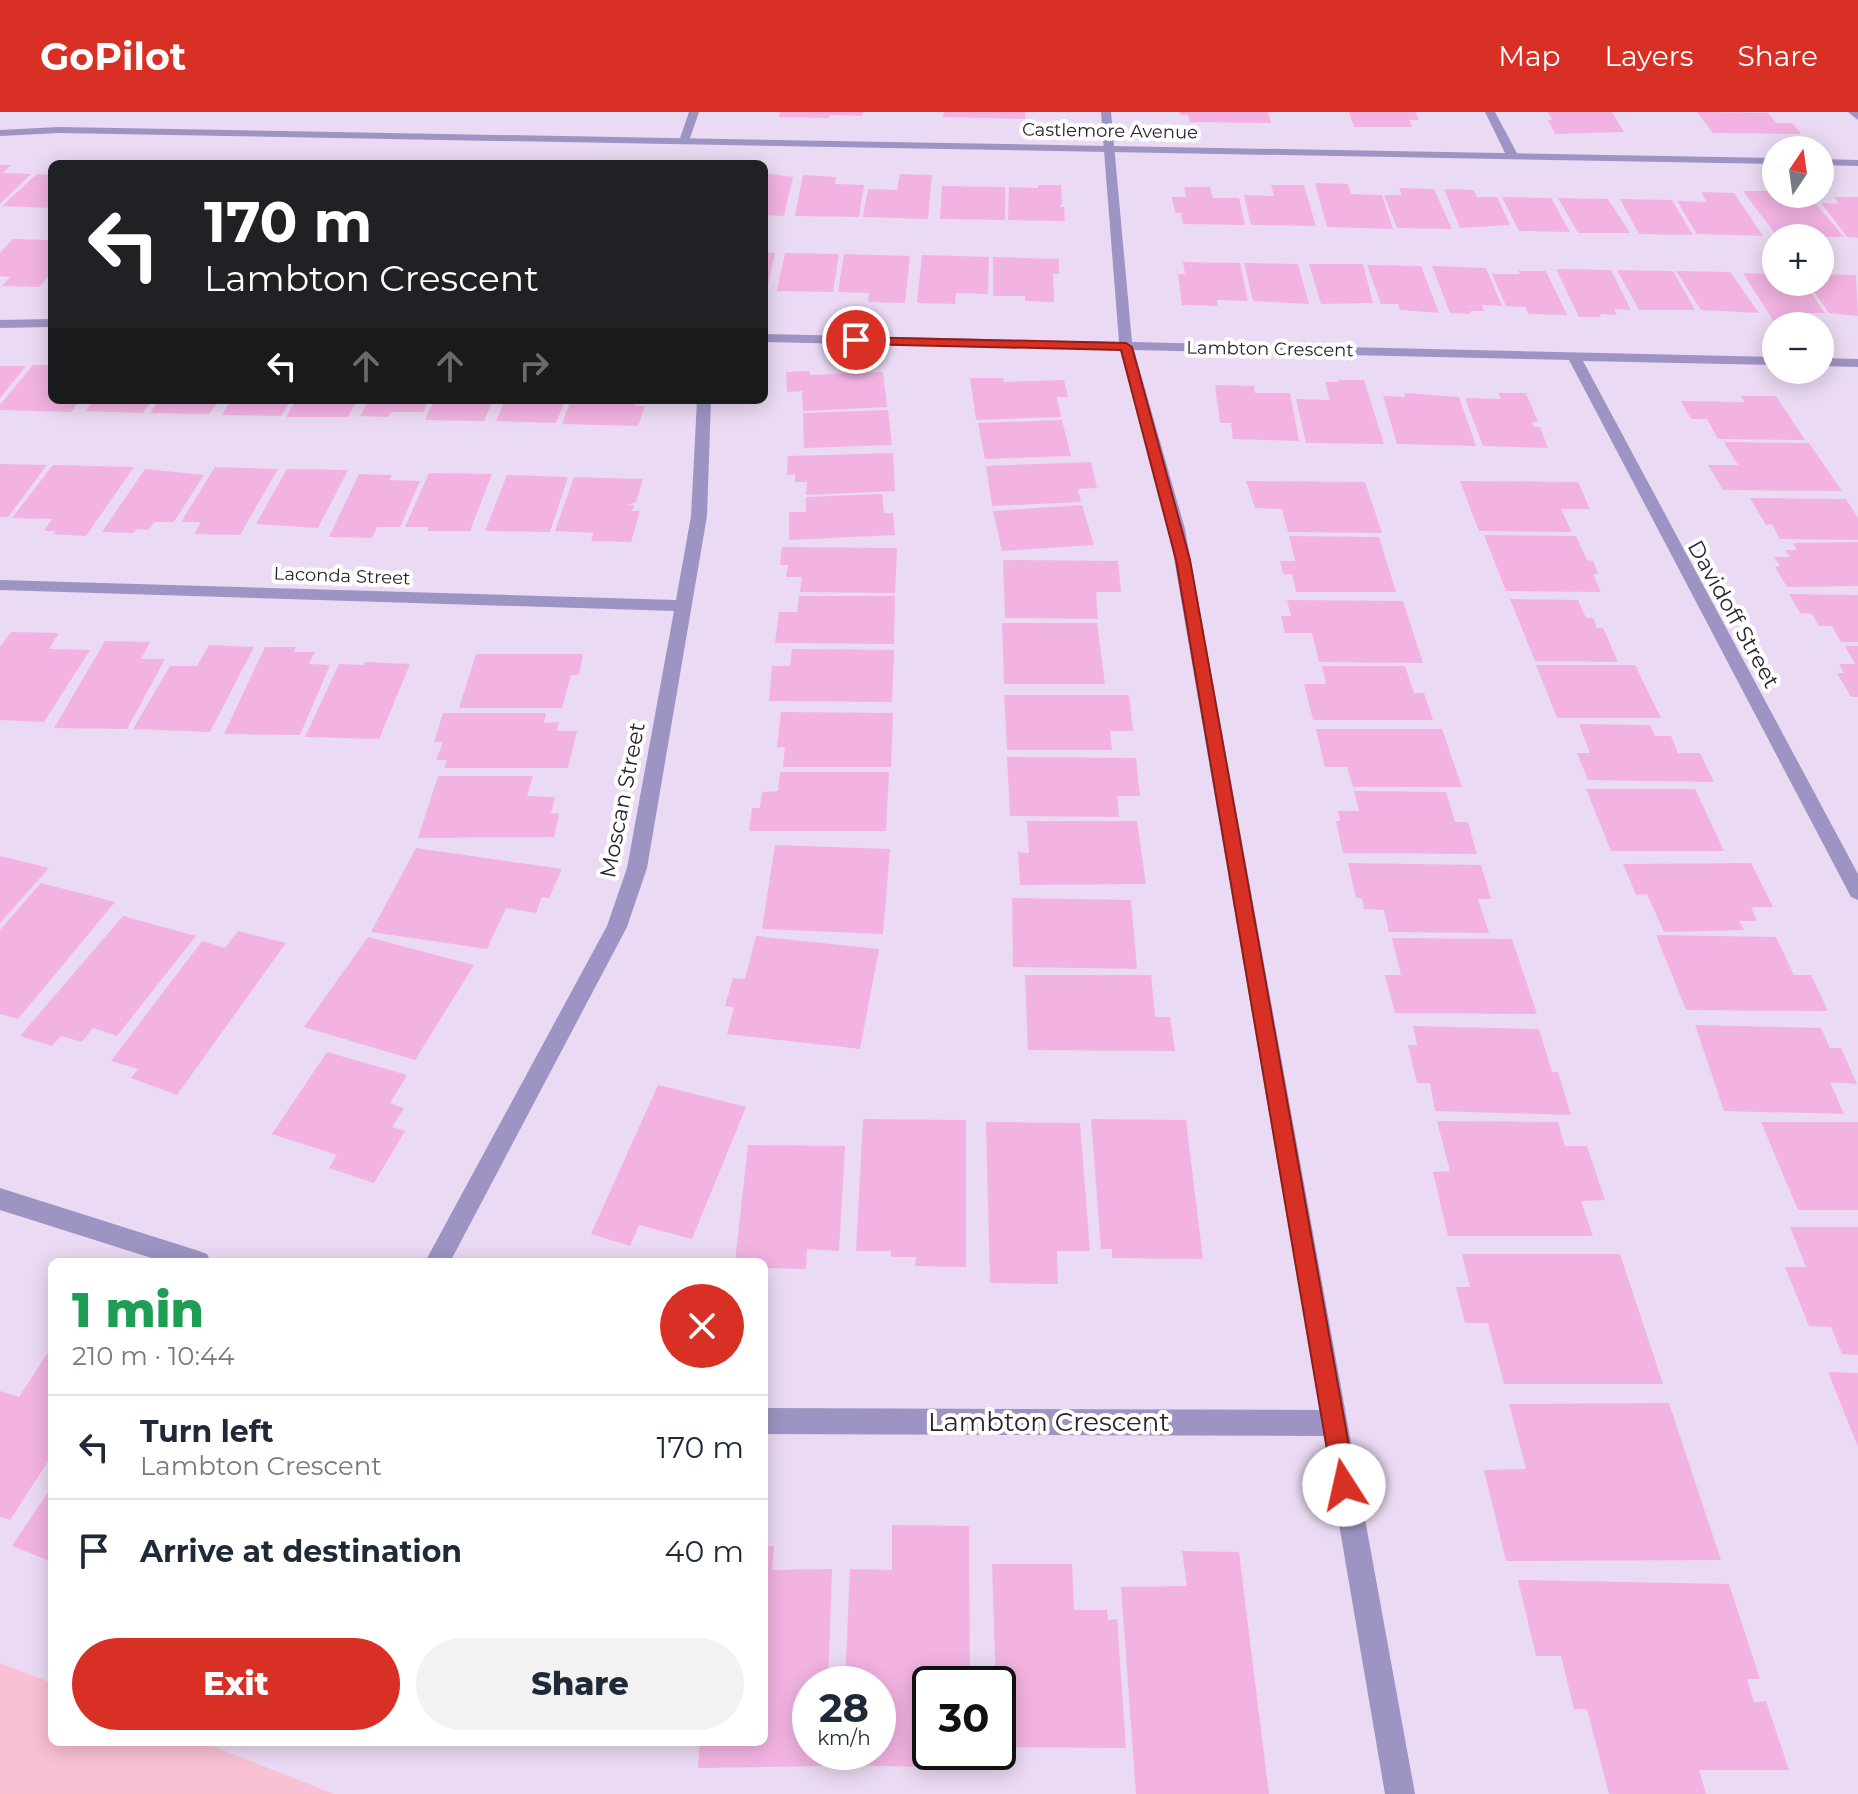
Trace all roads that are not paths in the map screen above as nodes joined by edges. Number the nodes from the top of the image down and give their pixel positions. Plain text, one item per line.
1 (694, 112) edge
2 (1106, 112) edge
3 (1490, 112) edge
4 (1853, 112) edge
5 (1858, 117) edge
6 (0, 122) edge
7 (59, 130) junction
8 (0, 133) edge
9 (684, 141) junction
10 (1109, 149) junction
11 (1513, 157) junction
12 (1762, 161) edge
13 (1834, 162) edge
14 (1858, 163) edge
15 (48, 323) edge
16 (0, 324) edge
17 (768, 338) edge
18 (1126, 347) junction
19 (1574, 357) junction
20 (1762, 361) edge
21 (1834, 362) edge
22 (1858, 363) edge
23 (704, 404) edge
24 (0, 585) edge
25 (683, 606) junction
26 (1858, 892) edge
27 (0, 1199) edge
28 (186, 1258) edge
29 (439, 1258) edge
30 (768, 1421) edge
31 (1333, 1423) junction
32 (1400, 1794) edge

1 - 9 street
2 - 10 street
3 - 11 street
4 - 5 street
6 - 7 street, Castlemore Avenue
7 - 8 street, Castlemore Avenue
7 - 9 street, Castlemore Avenue
9 - 10 street, Castlemore Avenue
10 - 11 street, Castlemore Avenue
10 - 18 street
11 - 12 street, Castlemore Avenue
13 - 14 street
15 - 16 street
17 - 18 street, Lambton Crescent
18 - 19 street, Lambton Crescent
18 - 31 street
19 - 20 street, Lambton Crescent
19 - 26 street, Davidoff Street
21 - 22 street
23 - 25 street, Moscan Street
24 - 25 street, Laconda Street
25 - 29 street, Moscan Street
27 - 28 street
30 - 31 street, Lambton Crescent
31 - 32 street

